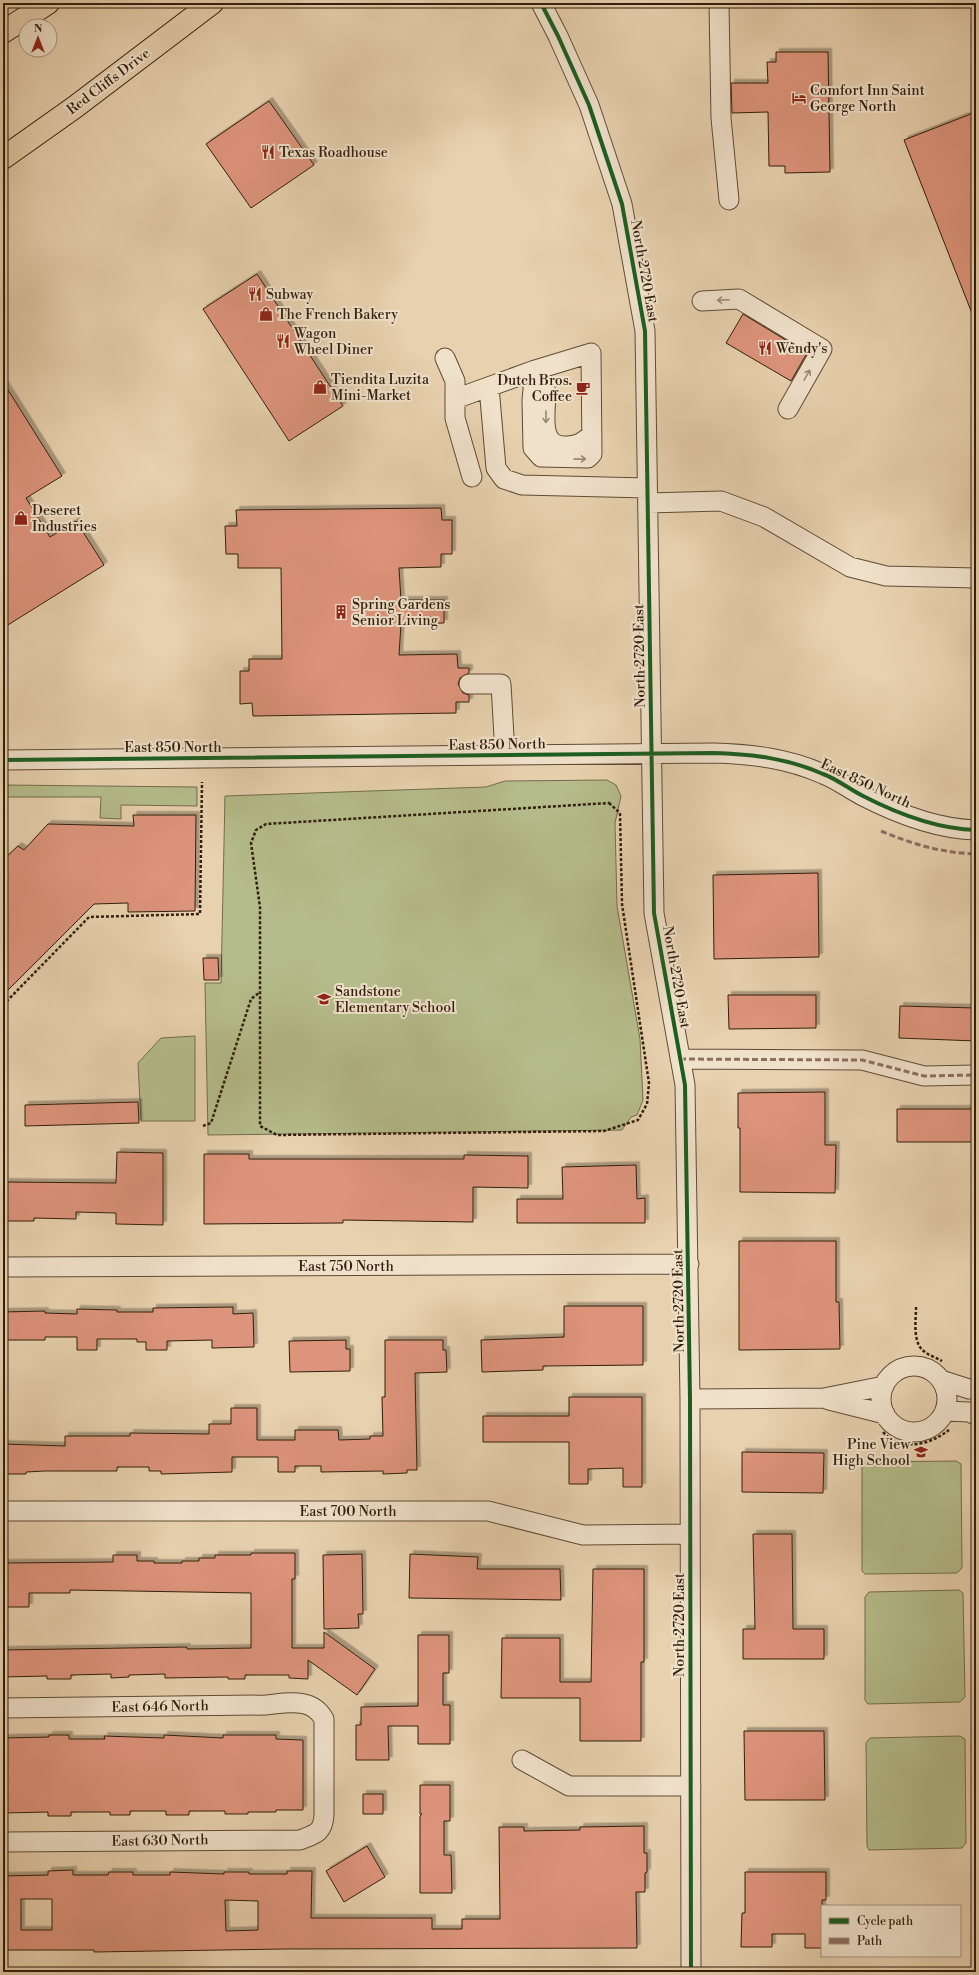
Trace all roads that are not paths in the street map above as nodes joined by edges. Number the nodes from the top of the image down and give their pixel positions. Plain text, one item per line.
1 (48, 3) edge
2 (212, 3) edge
3 (541, 3) edge
4 (719, 3) edge
5 (3, 32) edge
6 (3, 158) edge
7 (729, 200) dead end
8 (702, 301) dead end
9 (445, 358) dead end
10 (534, 379) junction
11 (489, 386) junction
12 (455, 399) junction
13 (788, 409) dead end
14 (472, 477) dead end
15 (648, 496) junction
16 (976, 578) edge
17 (469, 684) dead end
18 (652, 754) junction
19 (505, 755) junction
20 (3, 760) edge
21 (976, 830) edge
22 (680, 1059) junction
23 (976, 1075) edge
24 (689, 1264) junction
25 (3, 1267) edge
26 (944, 1372) junction
27 (884, 1386) junction
28 (976, 1389) edge
29 (824, 1398) junction
30 (690, 1399) junction
31 (976, 1415) edge
32 (881, 1420) junction
33 (948, 1420) junction
34 (3, 1511) edge
35 (690, 1534) junction
36 (3, 1708) edge
37 (522, 1760) dead end
38 (691, 1786) junction
39 (316, 1834) joint
40 (3, 1842) edge
41 (691, 1972) edge

1 - 5 main road
2 - 6 main road, Red Cliffs Drive
3 - 15 street, North 2720 East
4 - 7 street
13 -> 8 street
9 - 12 street
10 -> 10 street
10 - 11 street
11 - 12 street
11 - 15 street
12 - 14 street
15 - 16 street
15 - 18 street, North 2720 East
17 - 19 street
18 - 19 street, East 850 North
18 - 21 street, East 850 North
18 - 22 street, North 2720 East
19 - 20 street, East 850 North
22 - 23 street
22 - 24 street, North 2720 East
24 - 25 street, East 750 North
24 - 30 street, North 2720 East
26 - 27 street
26 - 28 street
26 - 33 street
27 - 29 street
27 - 32 street
29 - 30 street
29 - 32 street
30 - 35 street, North 2720 East
31 - 33 street
32 - 33 street
34 - 35 street, East 700 North
35 - 38 street, North 2720 East
36 - 39 street, East 646 North
37 - 38 street
38 - 41 street, North 2720 East
39 - 40 street, East 630 North

